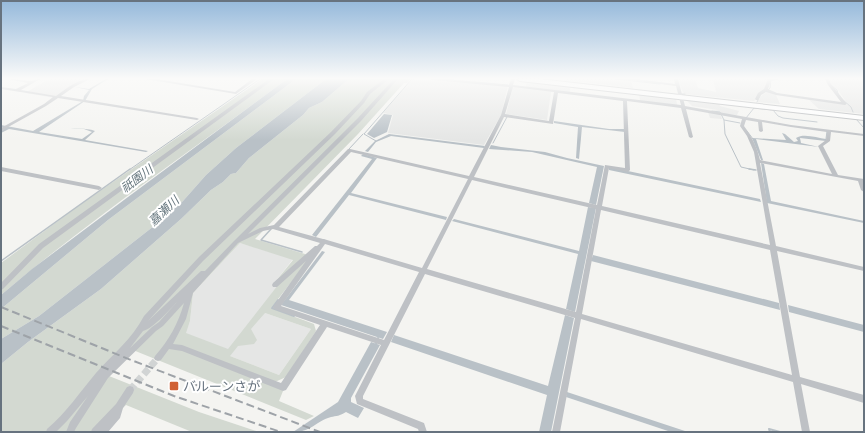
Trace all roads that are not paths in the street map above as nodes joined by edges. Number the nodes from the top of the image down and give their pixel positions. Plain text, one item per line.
1 (53, 99) edge
2 (71, 99) edge
3 (244, 99) edge
4 (365, 99) edge
5 (376, 99) edge
6 (507, 99) edge
7 (554, 99) edge
8 (611, 99) edge
9 (682, 99) tunnel mouth
10 (684, 99) edge
11 (710, 99) edge
12 (812, 99) edge
13 (842, 99) edge
14 (625, 101) junction
15 (683, 106) junction
16 (722, 113) junction
17 (503, 115) junction
18 (864, 117) edge
19 (745, 118) junction
20 (197, 119) dead end
21 (760, 121) junction
22 (2, 129) edge
23 (827, 130) junction
24 (760, 131) dead end
25 (864, 135) edge
26 (691, 137) dead end
27 (760, 162) junction
28 (1, 169) edge
29 (836, 176) junction
30 (471, 178) junction
31 (862, 181) edge
32 (99, 188) dead end
33 (864, 190) edge
34 (595, 206) junction
35 (275, 228) junction
36 (324, 241) junction
37 (236, 242) junction
38 (773, 248) junction
39 (211, 269) junction
40 (864, 269) edge
41 (424, 271) junction
42 (275, 285) dead end
43 (1, 287) edge
44 (190, 292) junction
45 (578, 316) junction
46 (325, 324) junction
47 (141, 329) junction
48 (384, 340) junction
49 (169, 346) junction
50 (158, 358) tunnel mouth
51 (796, 379) junction
52 (130, 390) tunnel mouth
53 (864, 399) edge
54 (119, 407) junction
55 (50, 432) edge
56 (70, 432) edge
57 (95, 432) edge
58 (103, 432) edge
59 (423, 432) edge
60 (556, 432) edge
61 (806, 432) edge

1 - 22 street
2 - 20 street
3 - 43 street
4 - 47 street
5 - 37 street
6 - 17 street
7 - 17 street
8 - 14 street
9 - 15 street
10 - 16 street
11 - 18 highway
12 - 13 street
14 - 15 street
14 - 34 street
15 - 16 street
15 - 26 street
16 - 19 street
17 - 30 street
19 - 21 street
19 - 27 street
21 - 23 street
21 - 24 street
23 - 25 street
23 - 29 street
27 - 29 street
27 - 38 street
28 - 32 street
29 - 31 street
30 - 34 street
30 - 35 street
30 - 41 street
31 - 33 street
34 - 38 street
34 - 45 street
35 - 36 street
35 - 37 street
36 - 41 street
36 - 42 street
36 - 46 street
37 - 39 street
38 - 40 street
38 - 51 street
39 - 44 street
39 - 47 street
41 - 45 street
41 - 48 street
44 - 49 street
44 - 56 street
45 - 51 street
45 - 60 street
46 - 48 street
46 - 49 street
47 - 55 street
48 - 59 street
49 - 50 street
51 - 53 street
51 - 61 street
52 - 54 street
54 - 57 street
54 - 58 street

